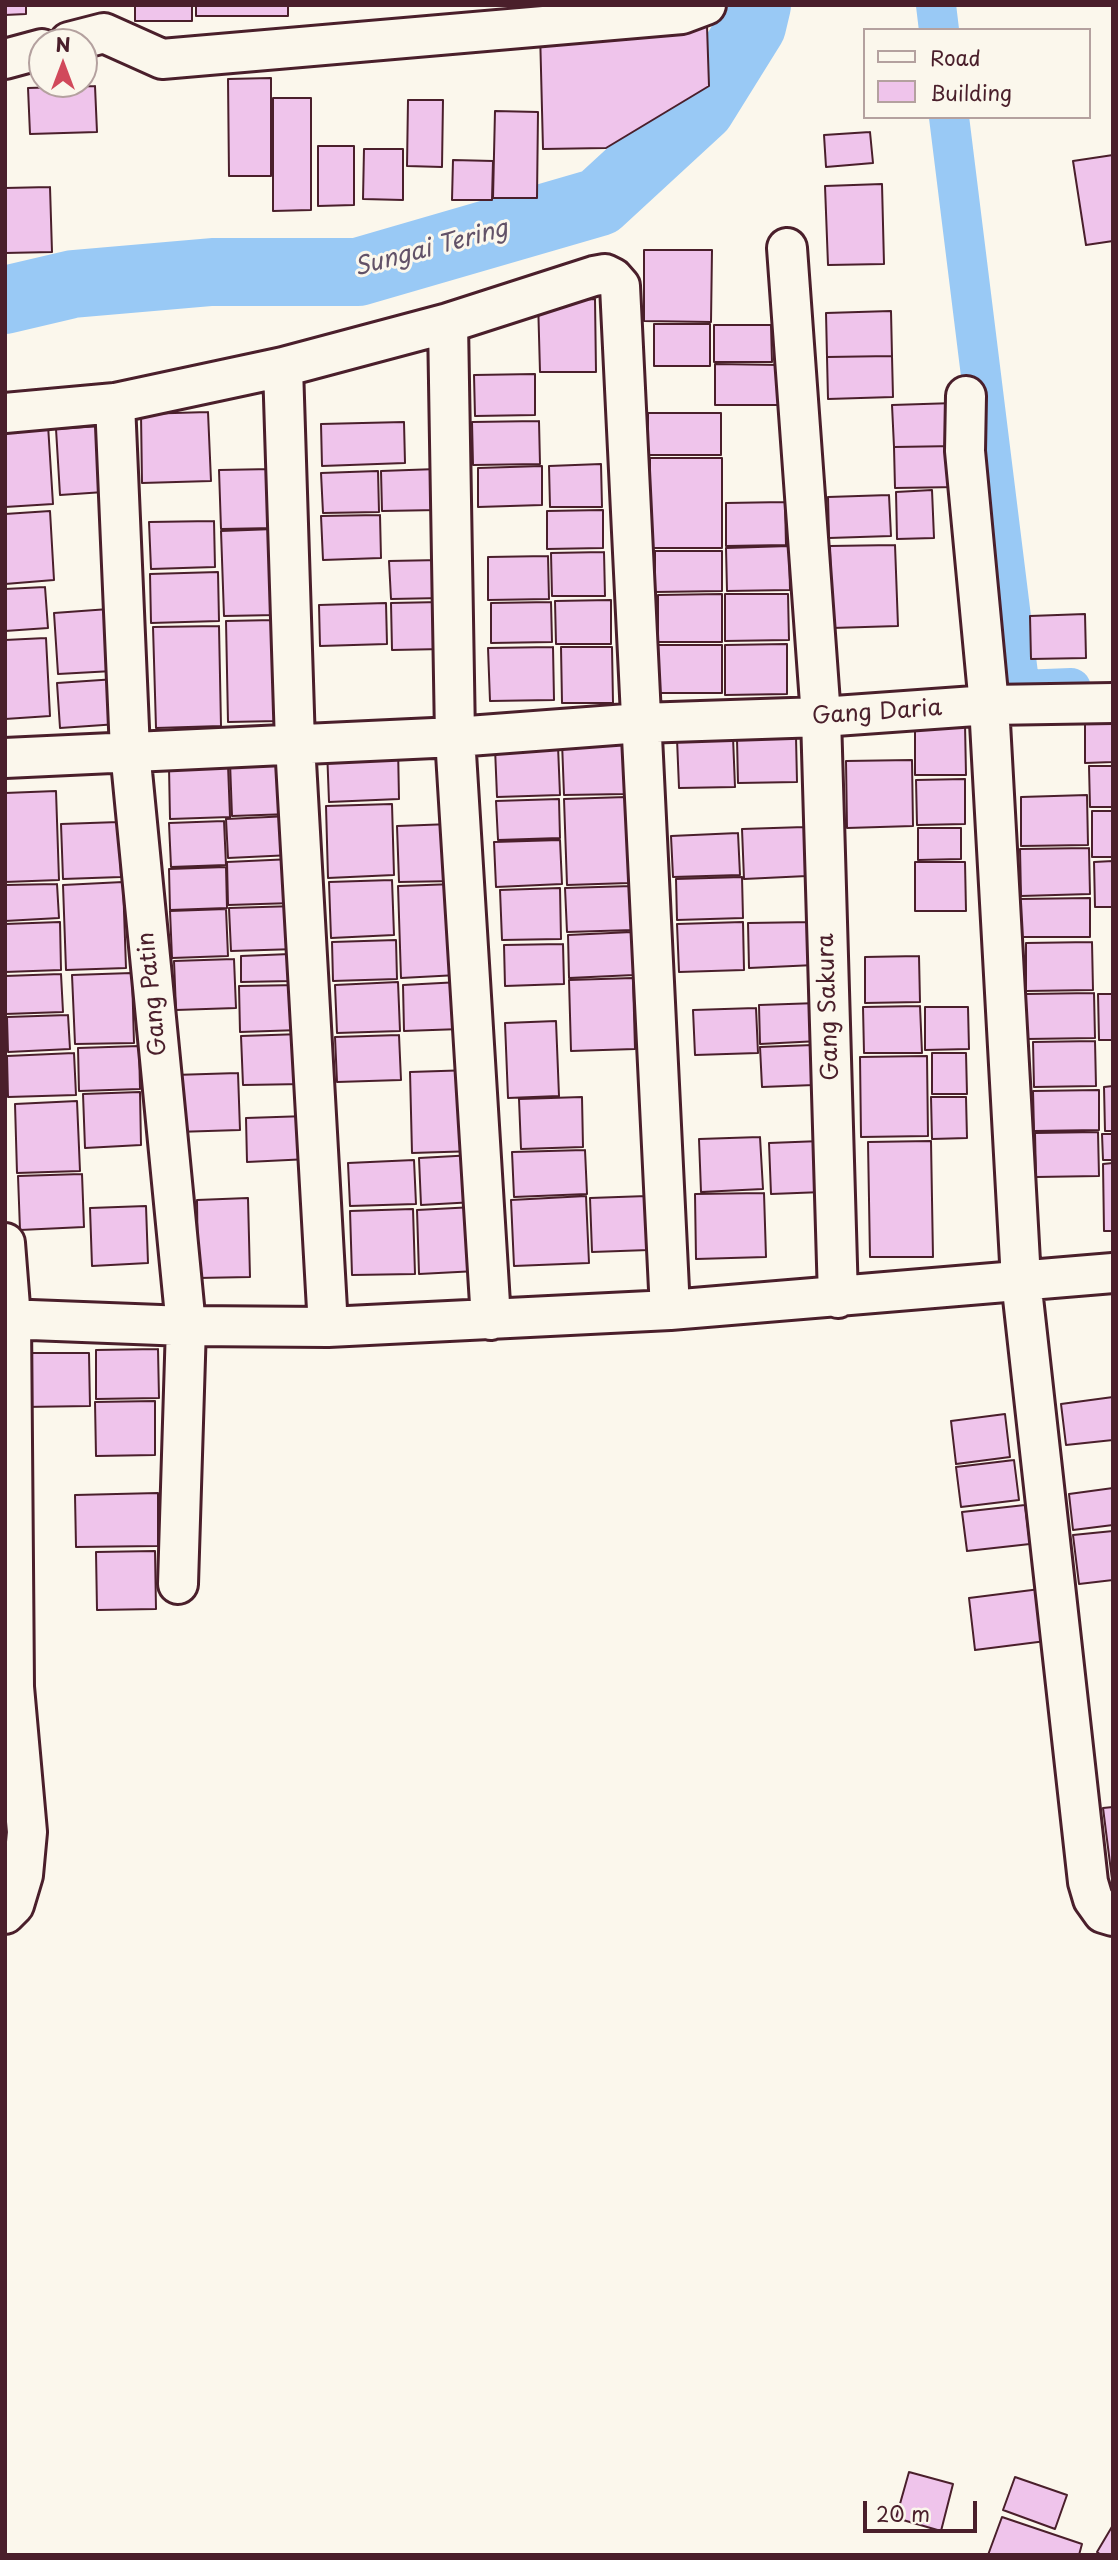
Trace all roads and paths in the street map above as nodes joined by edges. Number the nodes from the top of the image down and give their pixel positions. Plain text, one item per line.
1 (706, 5) edge
2 (92, 27) edge
3 (28, 53) edge
4 (5, 59) edge
5 (787, 248) dead end
6 (448, 323) junction
7 (283, 367) junction
8 (966, 396) dead end
9 (115, 403) junction
10 (5, 413) edge
11 (1108, 696) edge
12 (989, 705) junction
13 (821, 717) junction
14 (640, 723) junction
15 (455, 737) junction
16 (295, 744) junction
17 (130, 751) junction
18 (5, 758) edge
19 (5, 1243) edge
20 (1113, 1273) edge
21 (1021, 1280) junction
22 (838, 1298) junction
23 (670, 1310) junction
24 (8, 1319) edge
25 (491, 1320) junction
26 (186, 1326) junction
27 (328, 1327) junction
28 (178, 1584) dead end
29 (5, 1914) edge
30 (1113, 1916) edge

1 - 2 street
3 - 4 street
5 - 13 street, Gang Sakura
6 - 7 street
6 - 14 street
6 - 15 street
7 - 9 street
7 - 16 street
8 - 12 street
9 - 10 street
9 - 17 street, Gang Patin
11 - 12 street, Gang Daria
12 - 13 street, Gang Daria
12 - 21 street
13 - 14 street, Gang Daria
13 - 22 street, Gang Sakura
14 - 15 street, Gang Daria
14 - 23 street
15 - 16 street, Gang Daria
15 - 25 street
16 - 17 street, Gang Daria
16 - 27 street
17 - 18 street, Gang Daria
17 - 26 street, Gang Patin
19 - 24 street
20 - 21 street
21 - 22 street
21 - 30 street
22 - 23 street
23 - 25 street
24 - 26 street
24 - 29 street
25 - 27 street
26 - 27 street
26 - 28 street, Gang Patin

